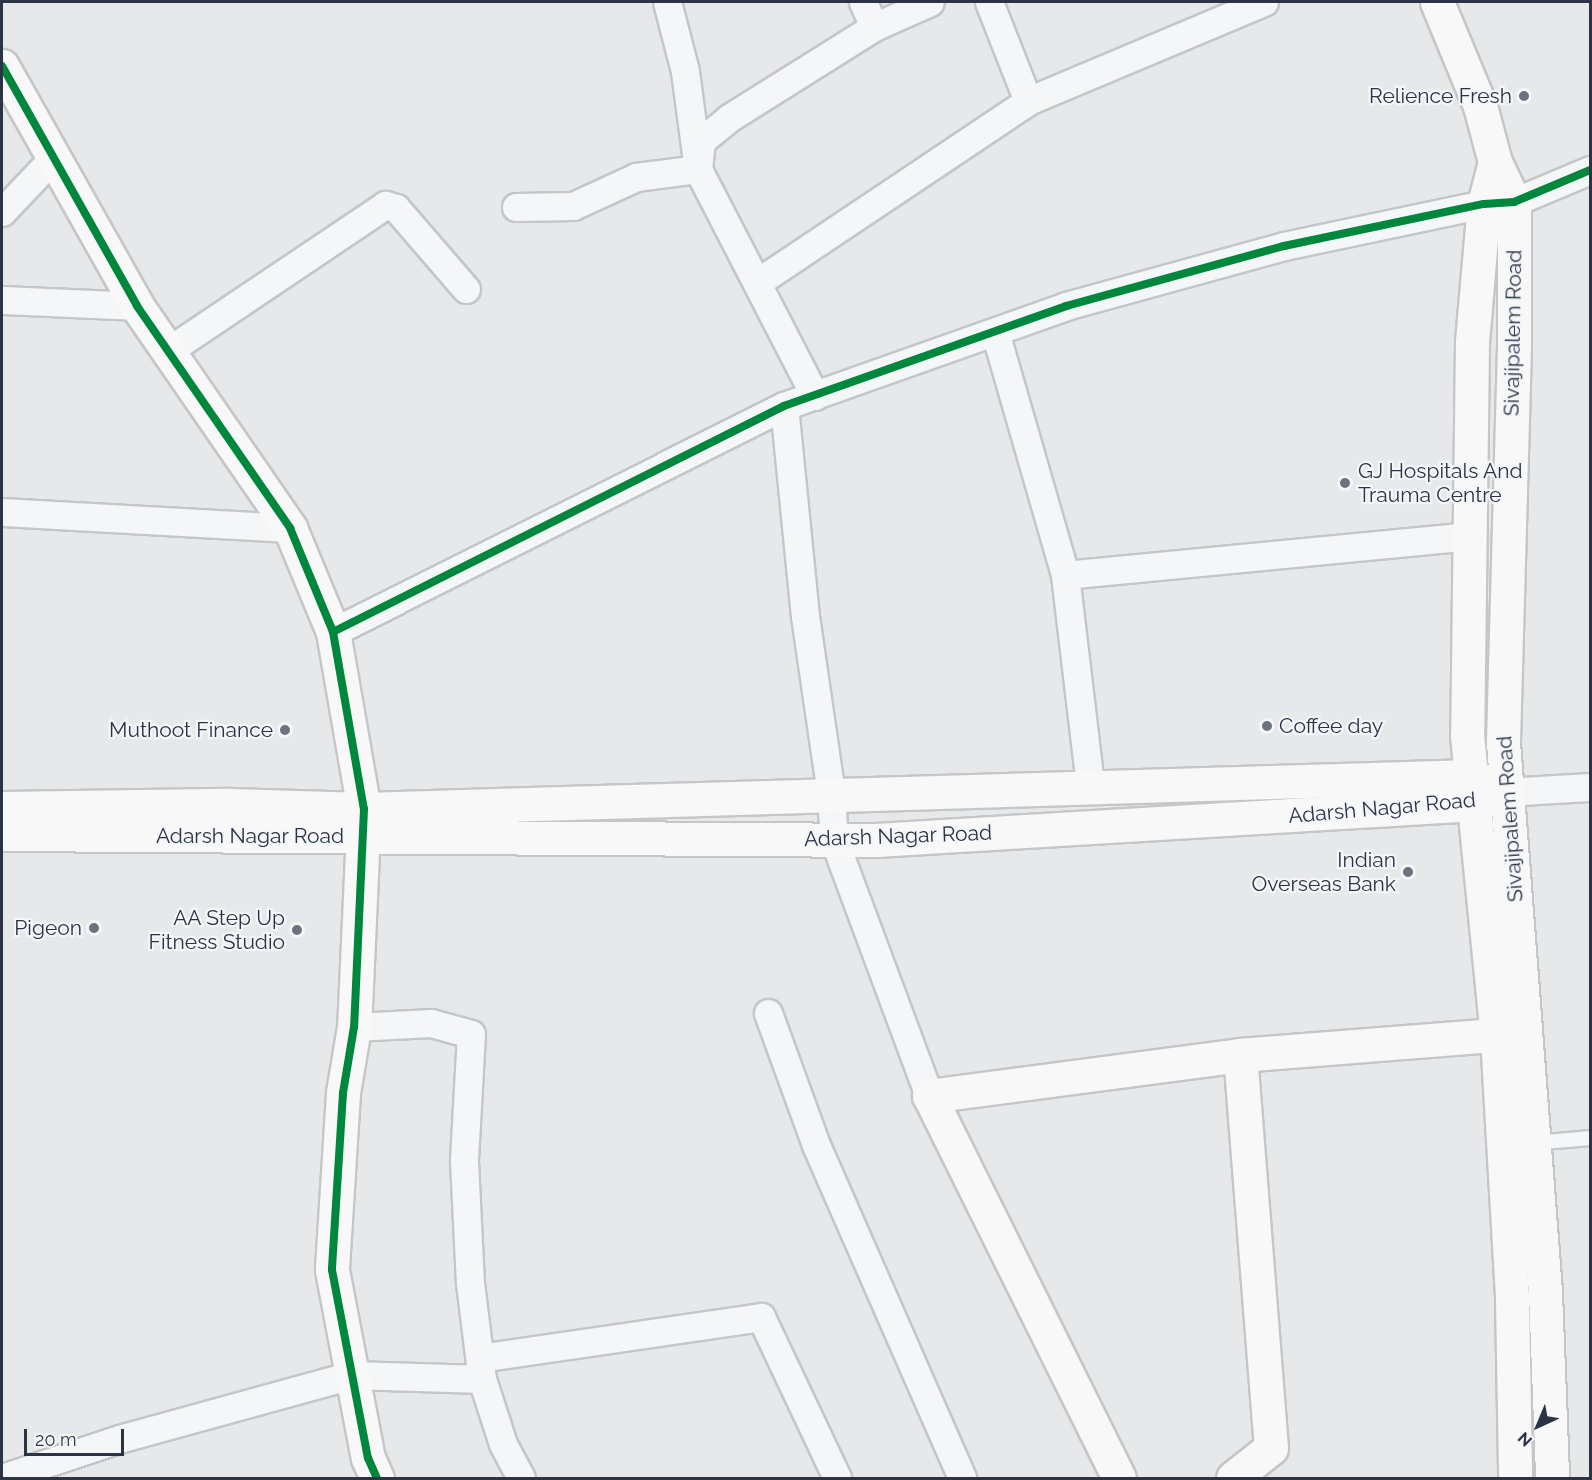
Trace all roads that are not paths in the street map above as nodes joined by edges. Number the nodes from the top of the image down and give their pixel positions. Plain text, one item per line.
1 (668, 2) edge
2 (862, 2) edge
3 (930, 2) edge
4 (989, 2) edge
5 (1264, 2) edge
6 (1437, 2) edge
7 (874, 27) junction
8 (2, 66) edge
9 (1028, 101) junction
10 (53, 158) junction
11 (698, 169) junction
12 (1590, 170) edge
13 (1499, 203) junction
14 (516, 207) dead end
15 (2, 212) edge
16 (758, 282) junction
17 (466, 289) dead end
18 (2, 300) edge
19 (137, 306) junction
20 (995, 332) junction
21 (168, 351) junction
22 (815, 396) junction
23 (784, 406) junction
24 (2, 512) edge
25 (290, 528) junction
26 (1470, 536) junction
27 (1065, 575) junction
28 (333, 633) junction
29 (1090, 786) junction
30 (1590, 787) edge
31 (1474, 790) junction
32 (1506, 792) junction
33 (831, 794) junction
34 (2, 808) edge
35 (363, 823) junction
36 (2, 834) edge
37 (834, 840) junction
38 (768, 1013) dead end
39 (354, 1027) junction
40 (1511, 1034) junction
41 (1240, 1055) junction
42 (929, 1096) junction
43 (1590, 1138) edge
44 (1533, 1143) junction
45 (481, 1369) junction
46 (352, 1375) junction
47 (2, 1478) edge
48 (377, 1479) edge
49 (521, 1479) edge
50 (837, 1479) edge
51 (962, 1479) edge
52 (1119, 1479) edge
53 (1233, 1479) edge
54 (1515, 1479) edge
55 (1552, 1479) edge

1 - 11 street
2 - 7 street
3 - 7 street
4 - 9 street
5 - 9 street
6 - 13 main road, Sivajipalem Road
7 - 11 street
8 - 10 main road
9 - 16 street
10 - 15 street
10 - 19 main road
11 - 14 street
11 - 16 street
12 - 13 street
13 - 20 street
13 - 26 main road, Sivajipalem Road
13 - 32 main road, Sivajipalem Road
16 - 22 street
17 - 21 street
18 - 19 street
19 - 21 main road
20 - 22 street
20 - 27 street
21 - 25 main road
22 - 23 street
23 - 28 street
23 - 33 street
24 - 25 street
25 - 28 main road
26 - 27 street
26 - 31 main road, Sivajipalem Road
27 - 29 street
28 - 35 main road
29 - 31 main road, Adarsh Nagar Road
29 - 33 main road, Adarsh Nagar Road
30 - 32 street
31 - 32 main road, Adarsh Nagar Road
31 - 37 main road, Adarsh Nagar Road
31 - 40 main road, Sivajipalem Road
32 - 40 main road, Sivajipalem Road
33 - 35 main road, Adarsh Nagar Road
33 - 37 street
34 - 35 main road, Adarsh Nagar Road
35 - 36 main road, Adarsh Nagar Road
35 - 37 main road, Adarsh Nagar Road
35 - 39 main road
37 - 42 street
38 - 51 street
39 - 45 street
39 - 46 main road
40 - 41 main road
40 - 44 main road, Sivajipalem Road
40 - 54 main road, Sivajipalem Road
41 - 42 main road
41 - 53 main road
42 - 52 main road
43 - 44 lane
44 - 55 main road, Sivajipalem Road
45 - 46 street
45 - 49 street
45 - 50 street
46 - 47 street
46 - 48 main road

